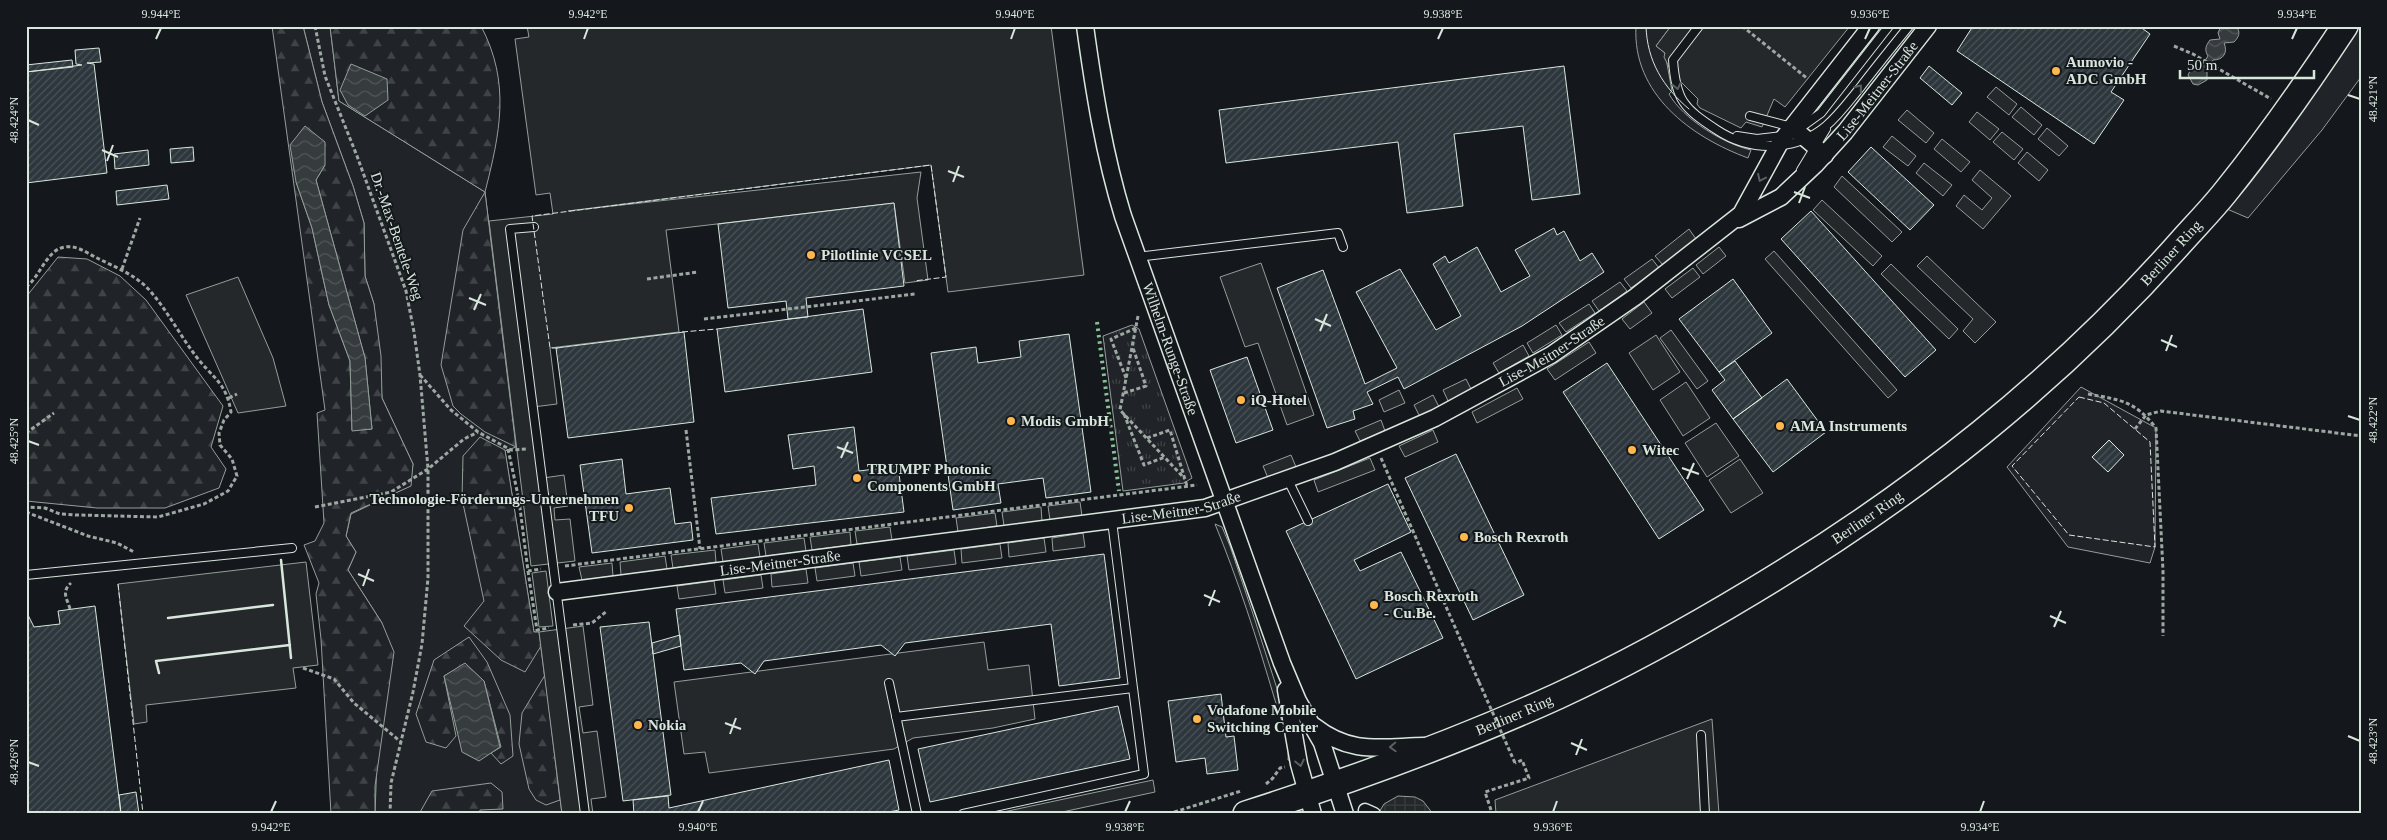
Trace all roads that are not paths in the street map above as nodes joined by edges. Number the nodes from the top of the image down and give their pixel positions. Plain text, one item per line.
1 (1085, 26) edge
2 (1699, 26) edge
3 (1871, 26) edge
4 (1889, 26) edge
5 (1909, 26) edge
6 (1928, 26) edge
7 (2345, 26) edge
8 (1750, 116) dead end
9 (1700, 117) junction
10 (1799, 140) junction
11 (1735, 221) junction
12 (534, 227) dead end
13 (1342, 248) dead end
14 (1137, 257) junction
15 (1288, 480) junction
16 (1225, 503) junction
17 (1112, 520) junction
18 (1308, 521) dead end
19 (292, 548) dead end
20 (26, 575) edge
21 (557, 592) junction
22 (1282, 664) junction
23 (889, 683) dead end
24 (1133, 688) junction
25 (896, 717) junction
26 (1309, 721) junction
27 (1701, 735) dead end
28 (1441, 745) junction
29 (1334, 785) junction
30 (1245, 802) edge
31 (1310, 804) edge
32 (585, 814) edge
33 (917, 814) edge
34 (964, 814) edge
35 (1345, 814) edge
36 (1705, 814) edge

1 - 14 street, Wilhelm-Runge-Straße
2 -> 9 lane
3 - 10 street, Lise-Meitner-Straße
4 - 10 lane
10 -> 5 lane
6 - 10 street, Lise-Meitner-Straße
7 - 28 main road, Berliner Ring
8 - 10 lane
9 - 10 lane
9 - 10 lane
10 -> 11 street, Lise-Meitner-Straße
10 - 11 street, Lise-Meitner-Straße
11 - 15 street, Lise-Meitner-Straße
12 - 21 lane
13 - 14 lane
14 - 16 street, Wilhelm-Runge-Straße
15 - 16 street, Lise-Meitner-Straße
15 - 18 lane
16 - 17 street, Lise-Meitner-Straße
16 - 22 street, Wilhelm-Runge-Straße
17 - 21 street, Lise-Meitner-Straße
17 - 24 lane
19 - 20 lane
21 - 32 lane
22 - 26 street, Wilhelm-Runge-Straße
22 -> 31 street, Wilhelm-Runge-Straße
23 - 25 lane
24 - 25 lane
24 - 34 lane
25 - 33 lane
28 -> 26 street, Wilhelm-Runge-Straße
26 - 29 street, Wilhelm-Runge-Straße
27 - 36 lane
28 - 29 main road, Berliner Ring
29 - 31 main road, Berliner Ring
29 - 35 street, Wilhelm-Runge-Straße
30 - 31 main road, Berliner Ring

